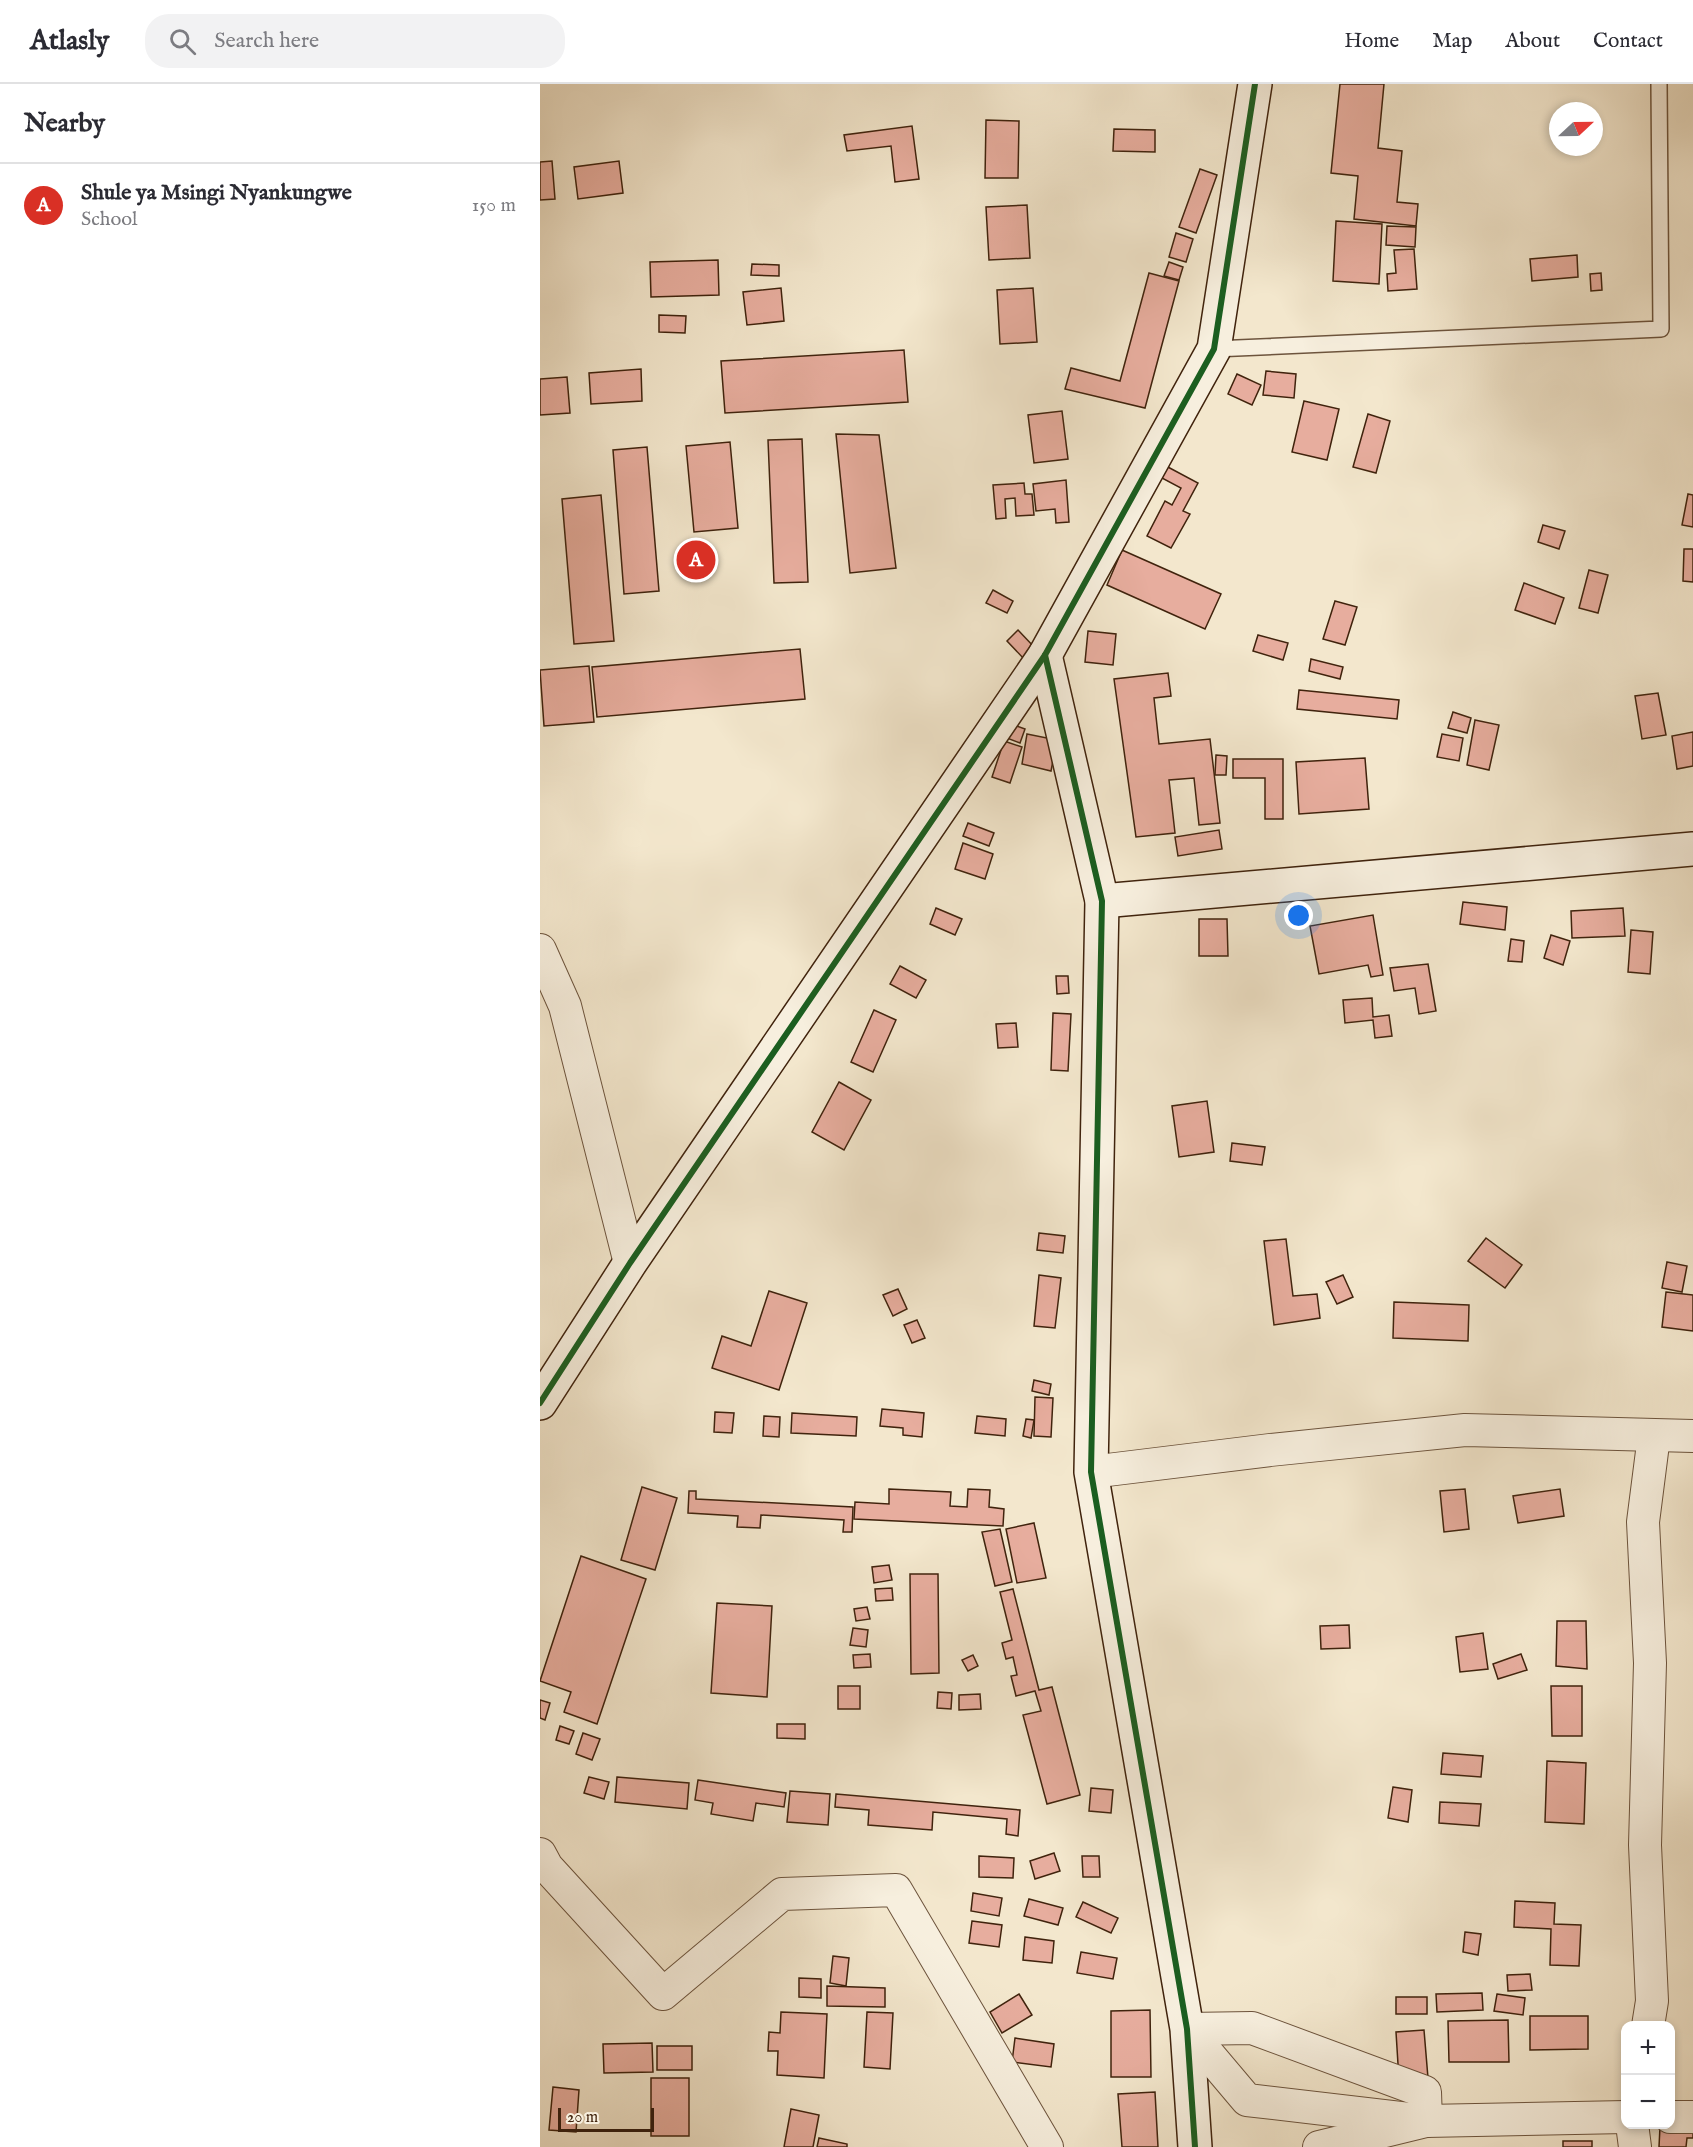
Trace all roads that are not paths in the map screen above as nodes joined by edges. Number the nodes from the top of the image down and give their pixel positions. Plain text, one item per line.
1 (1255, 84) edge
2 (1659, 84) edge
3 (1214, 350) junction
4 (1045, 655) junction
5 (1693, 849) edge
6 (1102, 901) junction
7 (540, 950) edge
8 (630, 1263) junction
9 (540, 1403) edge
10 (1654, 1436) junction
11 (1693, 1436) edge
12 (1091, 1472) junction
13 (540, 1854) edge
14 (1649, 2021) edge
15 (1187, 2029) junction
16 (1621, 2117) edge
17 (1675, 2117) edge
18 (1693, 2117) edge
19 (1426, 2121) junction
20 (1633, 2129) edge
21 (1047, 2147) edge
22 (1195, 2147) edge
23 (1319, 2147) edge
24 (1635, 2147) edge

1 - 3 street
2 - 3 lane
3 - 4 street
4 - 6 street
4 - 8 street
5 - 6 street
6 - 12 street
7 - 8 street
8 - 9 street
10 - 11 street
10 - 12 street
10 - 14 street
12 - 15 street
13 - 21 street
15 - 19 street
15 - 19 street
15 - 22 street
16 - 19 street
17 - 18 street
19 - 23 street
20 - 24 street

